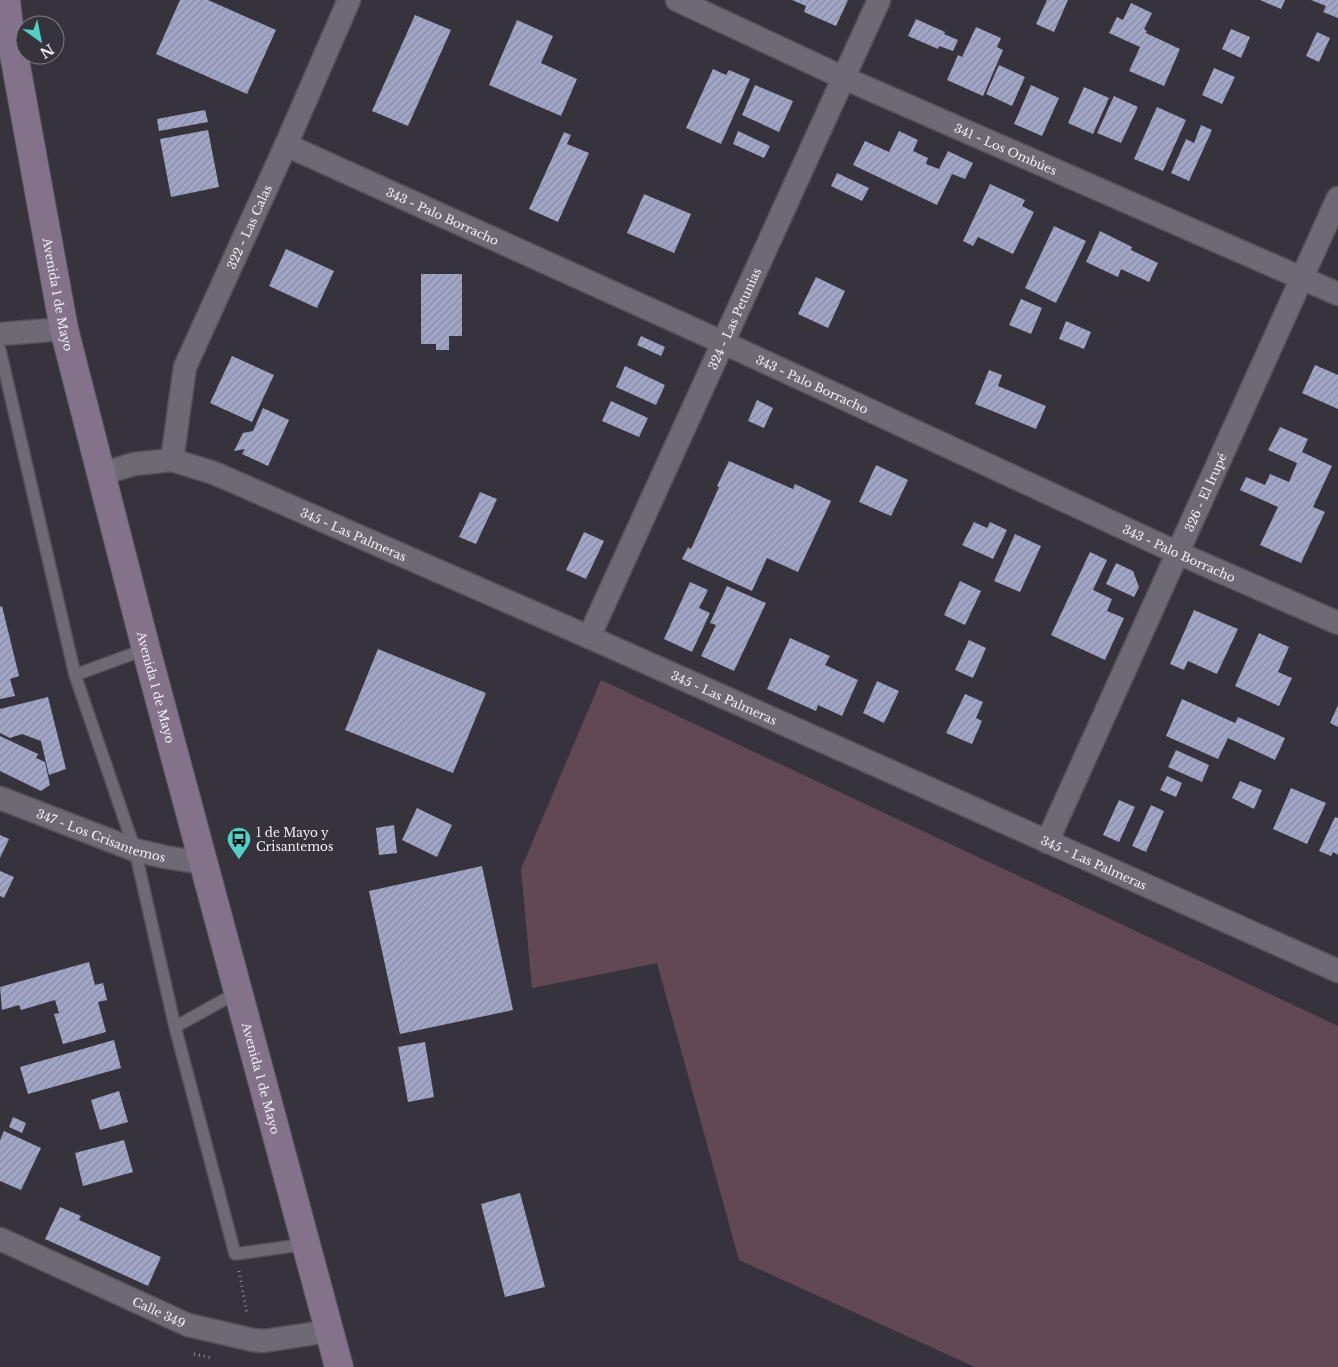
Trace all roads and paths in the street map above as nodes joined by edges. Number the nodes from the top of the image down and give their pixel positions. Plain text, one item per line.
1 (6, 0) edge
2 (350, 0) edge
3 (677, 0) edge
4 (879, 0) edge
5 (844, 78) junction
6 (286, 145) junction
7 (1338, 198) edge
8 (1302, 278) junction
9 (1338, 294) edge
10 (64, 329) junction
11 (0, 334) edge
12 (724, 343) junction
13 (0, 350) edge
14 (172, 460) junction
15 (101, 474) junction
16 (1178, 553) junction
17 (1338, 623) edge
18 (589, 637) junction
19 (146, 649) junction
20 (75, 675) junction
21 (0, 798) edge
22 (1047, 842) junction
23 (135, 850) junction
24 (203, 864) junction
25 (1338, 971) edge
26 (238, 992) junction
27 (175, 1027) junction
28 (0, 1239) edge
29 (306, 1244) junction
30 (235, 1254) junction
31 (329, 1331) junction
32 (253, 1340) junction
33 (338, 1367) edge

1 - 10 main road, Avenida 1 de Mayo
2 - 6 street, 322 - Las Calas
3 - 5 street, 341 - Los Ombúes
4 - 5 street, 324 - Las Petunias
5 - 8 street, 341 - Los Ombúes
5 - 12 street, 324 - Las Petunias
6 - 12 street, 343 - Palo Borracho
6 - 14 street, 322 - Las Calas
7 - 8 street, 326 - El Irupé
8 - 9 street, 341 - Los Ombúes
8 - 16 street, 326 - El Irupé
10 - 11 street
10 - 15 main road, Avenida 1 de Mayo
12 - 16 street, 343 - Palo Borracho
12 - 18 street, 324 - Las Petunias
13 - 20 lane
14 - 15 street, 345 - Las Palmeras
14 - 18 street, 345 - Las Palmeras
15 - 19 main road, Avenida 1 de Mayo
16 - 17 street, 343 - Palo Borracho
16 - 22 street, 326 - El Irupé
18 - 22 street, 345 - Las Palmeras
19 - 20 lane
19 - 24 main road, Avenida 1 de Mayo
20 - 23 lane
21 - 23 street, 347 - Los Crisantemos
22 - 25 street, 345 - Las Palmeras
23 - 24 street, 347 - Los Crisantemos
23 - 27 lane
24 - 26 main road, Avenida 1 de Mayo
26 - 27 lane
26 - 29 main road, Avenida 1 de Mayo
27 - 30 lane
28 - 32 street, Calle 349
29 - 30 lane
29 - 31 main road, Avenida 1 de Mayo
30 - 32 path
31 - 32 street, Calle 349
31 - 33 main road, Avenida 1 de Mayo

